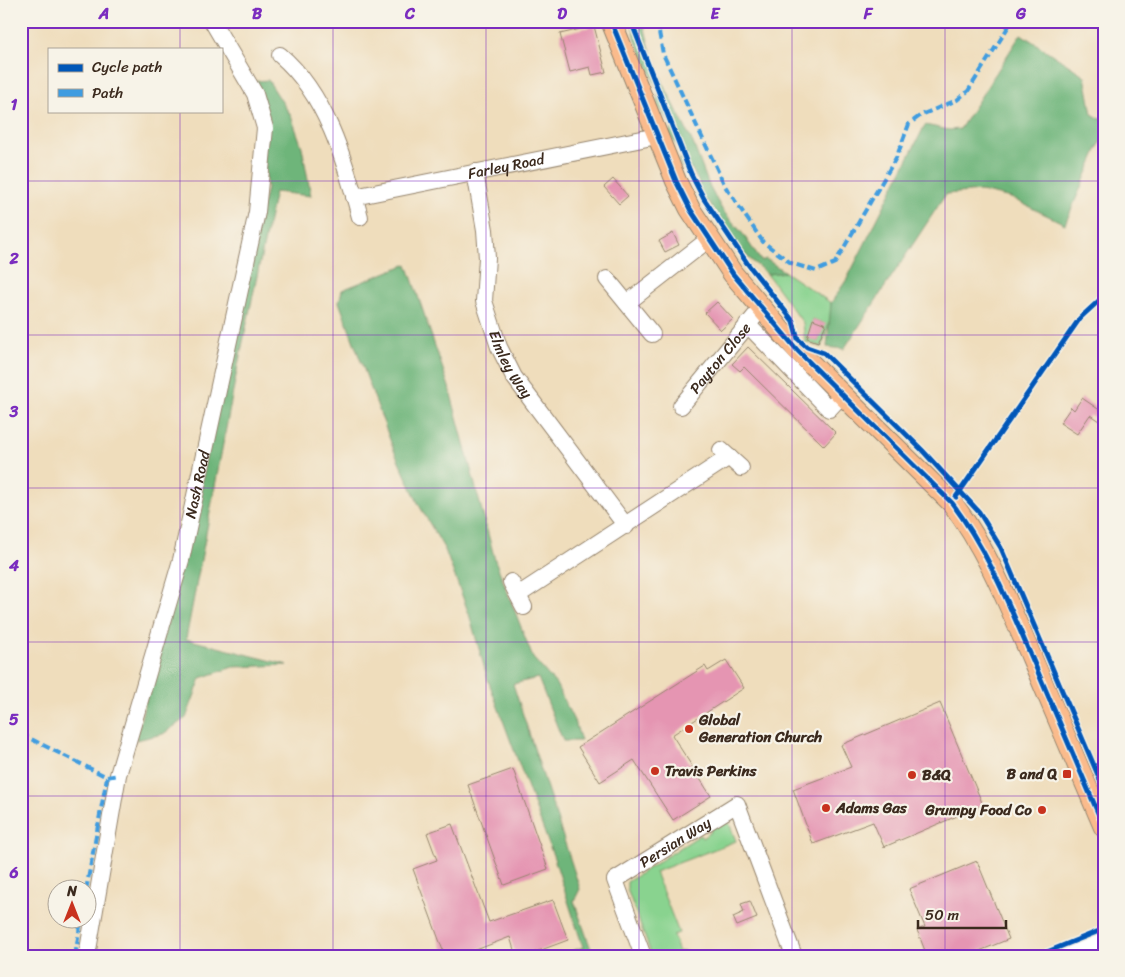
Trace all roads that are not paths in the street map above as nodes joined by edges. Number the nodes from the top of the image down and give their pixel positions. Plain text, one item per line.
1 (212, 21) edge
2 (611, 21) edge
3 (280, 55) dead end
4 (657, 136) junction
5 (475, 172) junction
6 (354, 197) junction
7 (360, 217) dead end
8 (709, 238) junction
9 (607, 278) dead end
10 (627, 303) junction
11 (763, 310) junction
12 (747, 324) junction
13 (652, 334) dead end
14 (842, 395) junction
15 (680, 406) dead end
16 (730, 458) dead end
17 (626, 526) junction
18 (518, 595) dead end
19 (1104, 827) edge
20 (1104, 940) edge
21 (87, 956) edge
22 (643, 956) edge
23 (794, 956) edge
24 (1064, 956) edge

1 - 21 street, Nash Road
2 - 4 main road
3 - 6 street
4 - 5 street, Farley Road
4 - 8 main road
5 - 6 street, Farley Road
5 - 17 street, Elmley Way
6 - 7 street
8 - 10 street
8 - 11 main road
9 - 10 street
10 - 13 street
11 - 12 street, Payton Close
11 - 14 main road
12 - 14 street
12 - 15 street, Payton Close
14 - 19 main road
16 - 17 street
17 - 18 street
20 - 24 street
22 - 23 street, Persian Way

